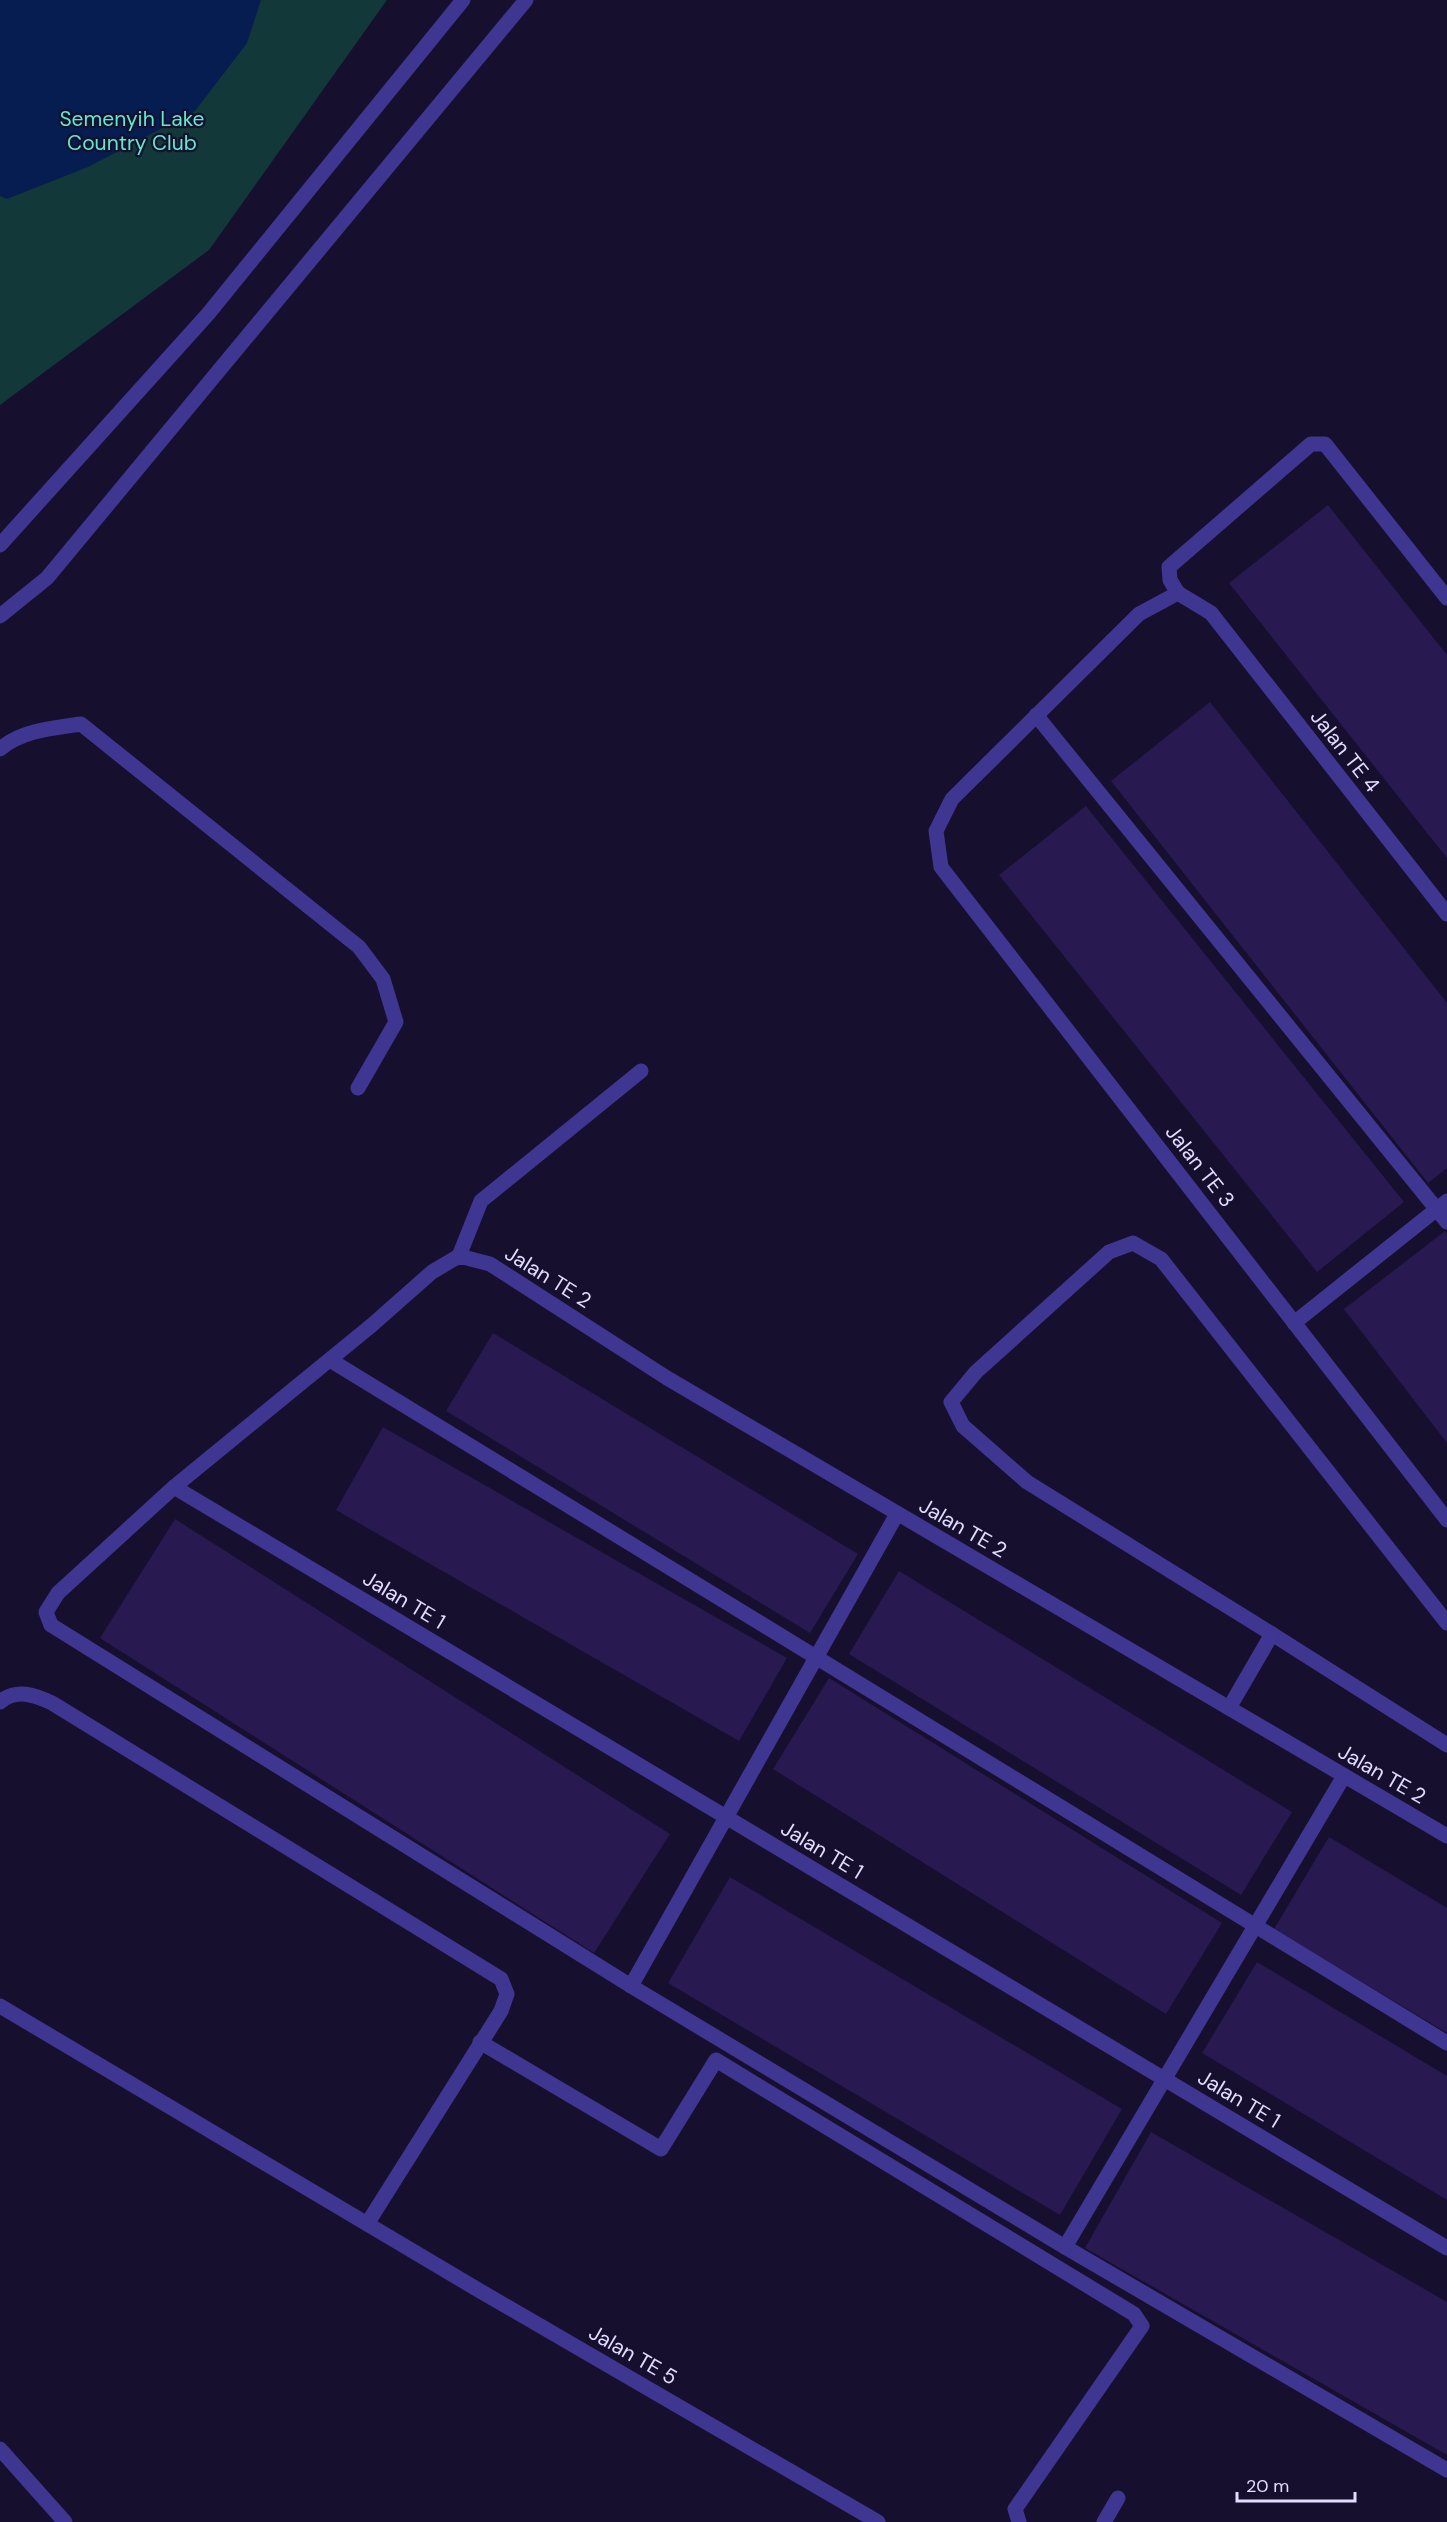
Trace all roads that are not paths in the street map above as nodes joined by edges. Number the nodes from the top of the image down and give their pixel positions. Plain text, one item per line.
1 (463, 0) edge
2 (526, 0) edge
3 (0, 545) edge
4 (1178, 593) junction
5 (1447, 598) edge
6 (0, 615) edge
7 (1036, 715) junction
8 (0, 749) edge
9 (1447, 914) edge
10 (641, 1071) dead end
11 (358, 1088) dead end
12 (1442, 1205) edge
13 (1447, 1222) edge
14 (459, 1256) junction
15 (1294, 1323) junction
16 (330, 1360) junction
17 (174, 1487) junction
18 (897, 1514) junction
19 (1447, 1520) edge
20 (1447, 1623) edge
21 (1272, 1634) junction
22 (816, 1657) junction
23 (0, 1702) edge
24 (1229, 1708) junction
25 (1447, 1745) edge
26 (1344, 1776) junction
27 (726, 1817) junction
28 (1447, 1836) edge
29 (1255, 1926) junction
30 (631, 1986) junction
31 (0, 2007) edge
32 (480, 2042) junction
33 (1447, 2043) edge
34 (1164, 2079) junction
35 (367, 2224) junction
36 (1065, 2247) junction
37 (1447, 2248) edge
38 (0, 2449) edge
39 (1447, 2470) edge
40 (1118, 2498) dead end
41 (65, 2522) edge
42 (878, 2522) edge
43 (1019, 2522) edge
44 (1104, 2522) edge

1 - 3 street
2 - 6 street
4 - 5 street
4 - 7 street
4 - 9 street, Jalan TE 4
7 - 12 street
7 - 15 street, Jalan TE 3
8 - 11 street
10 - 14 street
12 - 13 street
12 - 15 street
14 - 16 street
14 - 18 street, Jalan TE 2
15 - 19 street, Jalan TE 3
16 - 17 street
16 - 22 street
17 - 27 street, Jalan TE 1
17 - 30 street
18 - 22 street
18 - 24 street, Jalan TE 2
20 - 21 street
21 - 24 street
21 - 25 street
22 - 27 street
22 - 29 street
23 - 32 street
24 - 26 street, Jalan TE 2
26 - 28 street, Jalan TE 2
26 - 29 street
27 - 30 street
27 - 34 street, Jalan TE 1
29 - 33 street
29 - 34 street
30 - 36 street
31 - 35 street, Jalan TE 5
32 - 35 street
32 - 43 street
34 - 36 street
34 - 37 street, Jalan TE 1
35 - 42 street, Jalan TE 5
36 - 39 street
38 - 41 street
40 - 44 street

